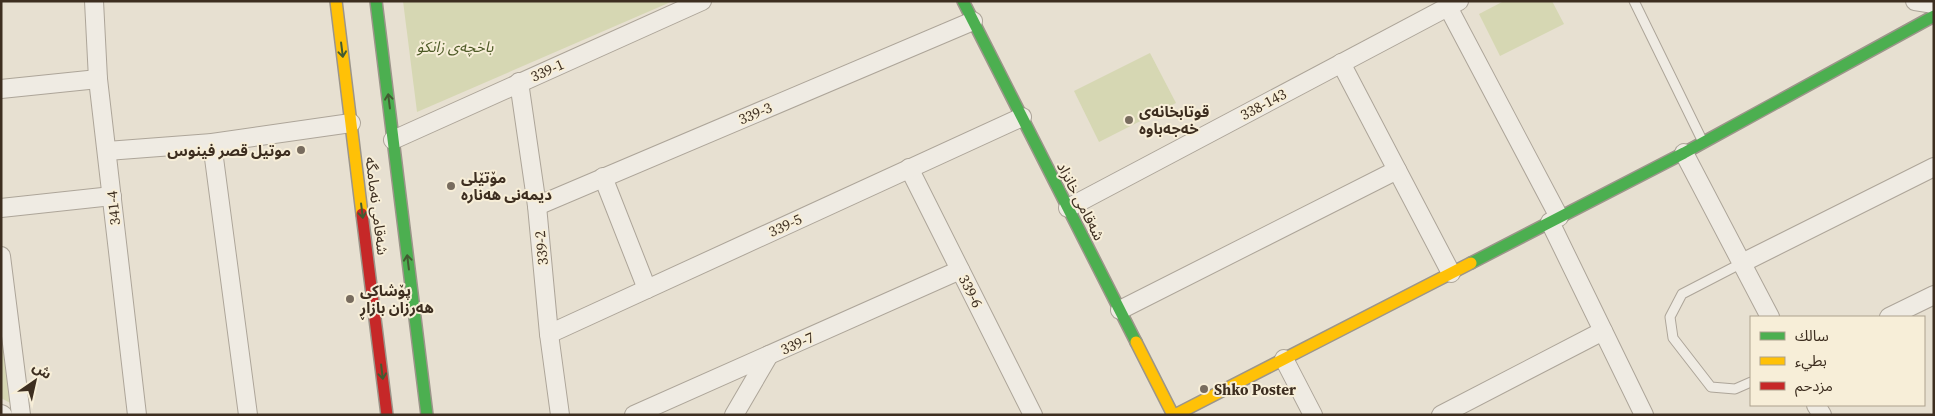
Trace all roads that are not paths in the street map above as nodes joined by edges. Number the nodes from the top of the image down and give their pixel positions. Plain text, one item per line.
1 (94, 1) edge
2 (336, 1) edge
3 (376, 1) edge
4 (962, 1) edge
5 (1634, 1) edge
6 (1915, 1) edge
7 (693, 3) edge
8 (1454, 4) edge
9 (1934, 4) edge
10 (1934, 16) edge
11 (973, 21) junction
12 (1341, 63) junction
13 (98, 80) junction
14 (519, 82) junction
15 (1, 89) edge
16 (1022, 116) junction
17 (351, 123) junction
18 (393, 140) junction
19 (212, 143) junction
20 (1703, 143) junction
21 (107, 151) junction
22 (1684, 153) junction
23 (1934, 167) edge
24 (909, 168) junction
25 (1397, 170) junction
26 (603, 177) junction
27 (112, 196) junction
28 (537, 206) junction
29 (1, 208) edge
30 (1068, 208) junction
31 (1554, 220) junction
32 (1, 256) edge
33 (1742, 263) junction
34 (960, 270) junction
35 (1451, 273) junction
36 (647, 289) junction
37 (1934, 295) edge
38 (1120, 310) junction
39 (1769, 316) edge
40 (1891, 316) edge
41 (1603, 331) junction
42 (549, 334) junction
43 (769, 356) junction
44 (1284, 359) junction
45 (1750, 382) edge
46 (21, 415) edge
47 (136, 415) edge
48 (248, 415) edge
49 (388, 415) edge
50 (427, 415) edge
51 (560, 415) edge
52 (634, 415) edge
53 (734, 415) edge
54 (1033, 415) edge
55 (1174, 415) edge
56 (1313, 415) edge
57 (1441, 415) edge
58 (1644, 415) edge

1 - 13 street, 341-4
2 -> 17 street, شەقامی نەمامگە
18 -> 3 street, شەقامی نەمامگە
4 - 11 street, شەقامی خانزاد
5 - 20 lane
6 - 9 street
7 - 14 street, 339-1
8 - 12 street, 338-143
8 - 31 street
10 - 20 street
11 - 16 street, شەقامی خانزاد
11 - 26 street, 339-3
12 - 25 street
12 - 30 street, 338-143
13 - 15 street
13 - 21 street, 341-4
14 - 18 street, 339-1
14 - 28 street, 339-2
16 - 24 street, 339-5
16 - 30 street, شەقامی خانزاد
17 - 19 street
17 -> 49 street, شەقامی نەمامگە
50 -> 18 street, شەقامی نەمامگە
19 - 21 street
19 - 48 street
20 - 22 street
21 - 27 street, 341-4
22 - 31 street
22 - 33 street
23 - 33 street
24 - 34 street, 339-6
24 - 36 street, 339-5
25 - 35 street
25 - 38 street
26 - 28 street, 339-3
26 - 36 street
27 - 29 street
27 - 47 street, 341-4
28 - 42 street, 339-2
30 - 38 street, شەقامی خانزاد
31 - 35 street
31 - 41 street
32 - 46 street
33 - 39 street
33 - 45 lane
34 - 43 street, 339-7
34 - 54 street, 339-6
35 - 44 street
36 - 42 street, 339-5
37 - 40 street
38 - 55 street, شەقامی خانزاد
41 - 57 street
41 - 58 street
42 - 51 street, 339-2
43 - 52 street, 339-7
43 - 53 street
44 - 55 street
44 - 56 street

